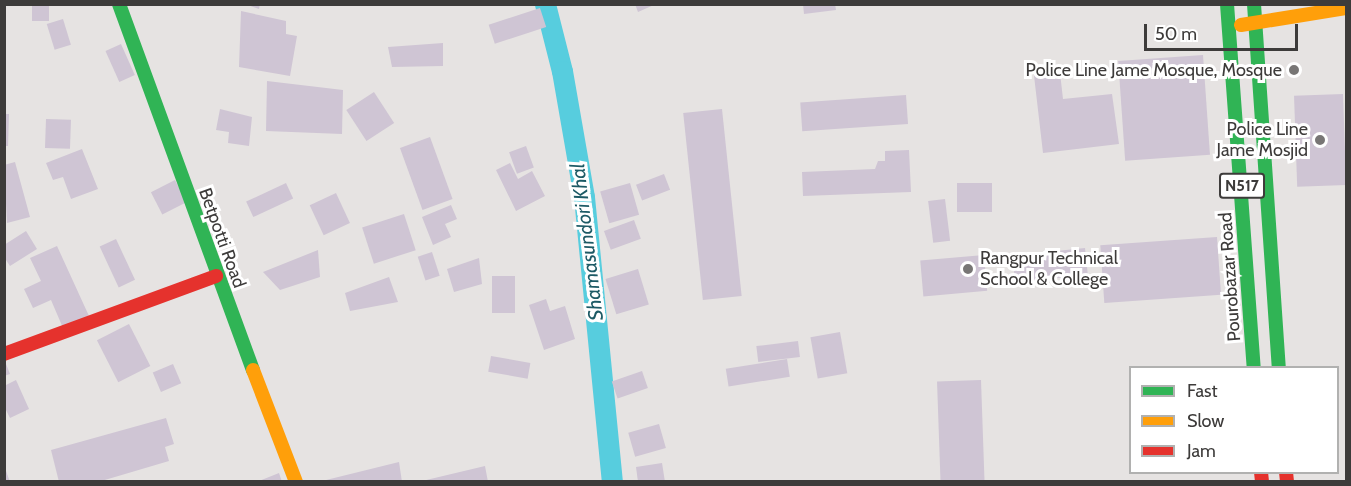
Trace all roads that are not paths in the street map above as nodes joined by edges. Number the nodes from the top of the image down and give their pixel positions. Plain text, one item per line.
1 (119, 4) edge
2 (1227, 4) edge
3 (1254, 4) edge
4 (1347, 8) edge
5 (1257, 22) junction
6 (1231, 27) junction
7 (216, 276) junction
8 (4, 354) edge
9 (1254, 366) edge
10 (1279, 366) edge
11 (296, 482) edge

1 - 7 main road, Betpotti Road
2 - 6 main road, Pourobazar Road / N517
3 - 5 main road, N517
4 - 5 main road
5 - 6 main road
5 - 10 main road, N517
6 - 9 main road, Pourobazar Road / N517
7 - 8 main road
7 - 11 main road, Betpotti Road

